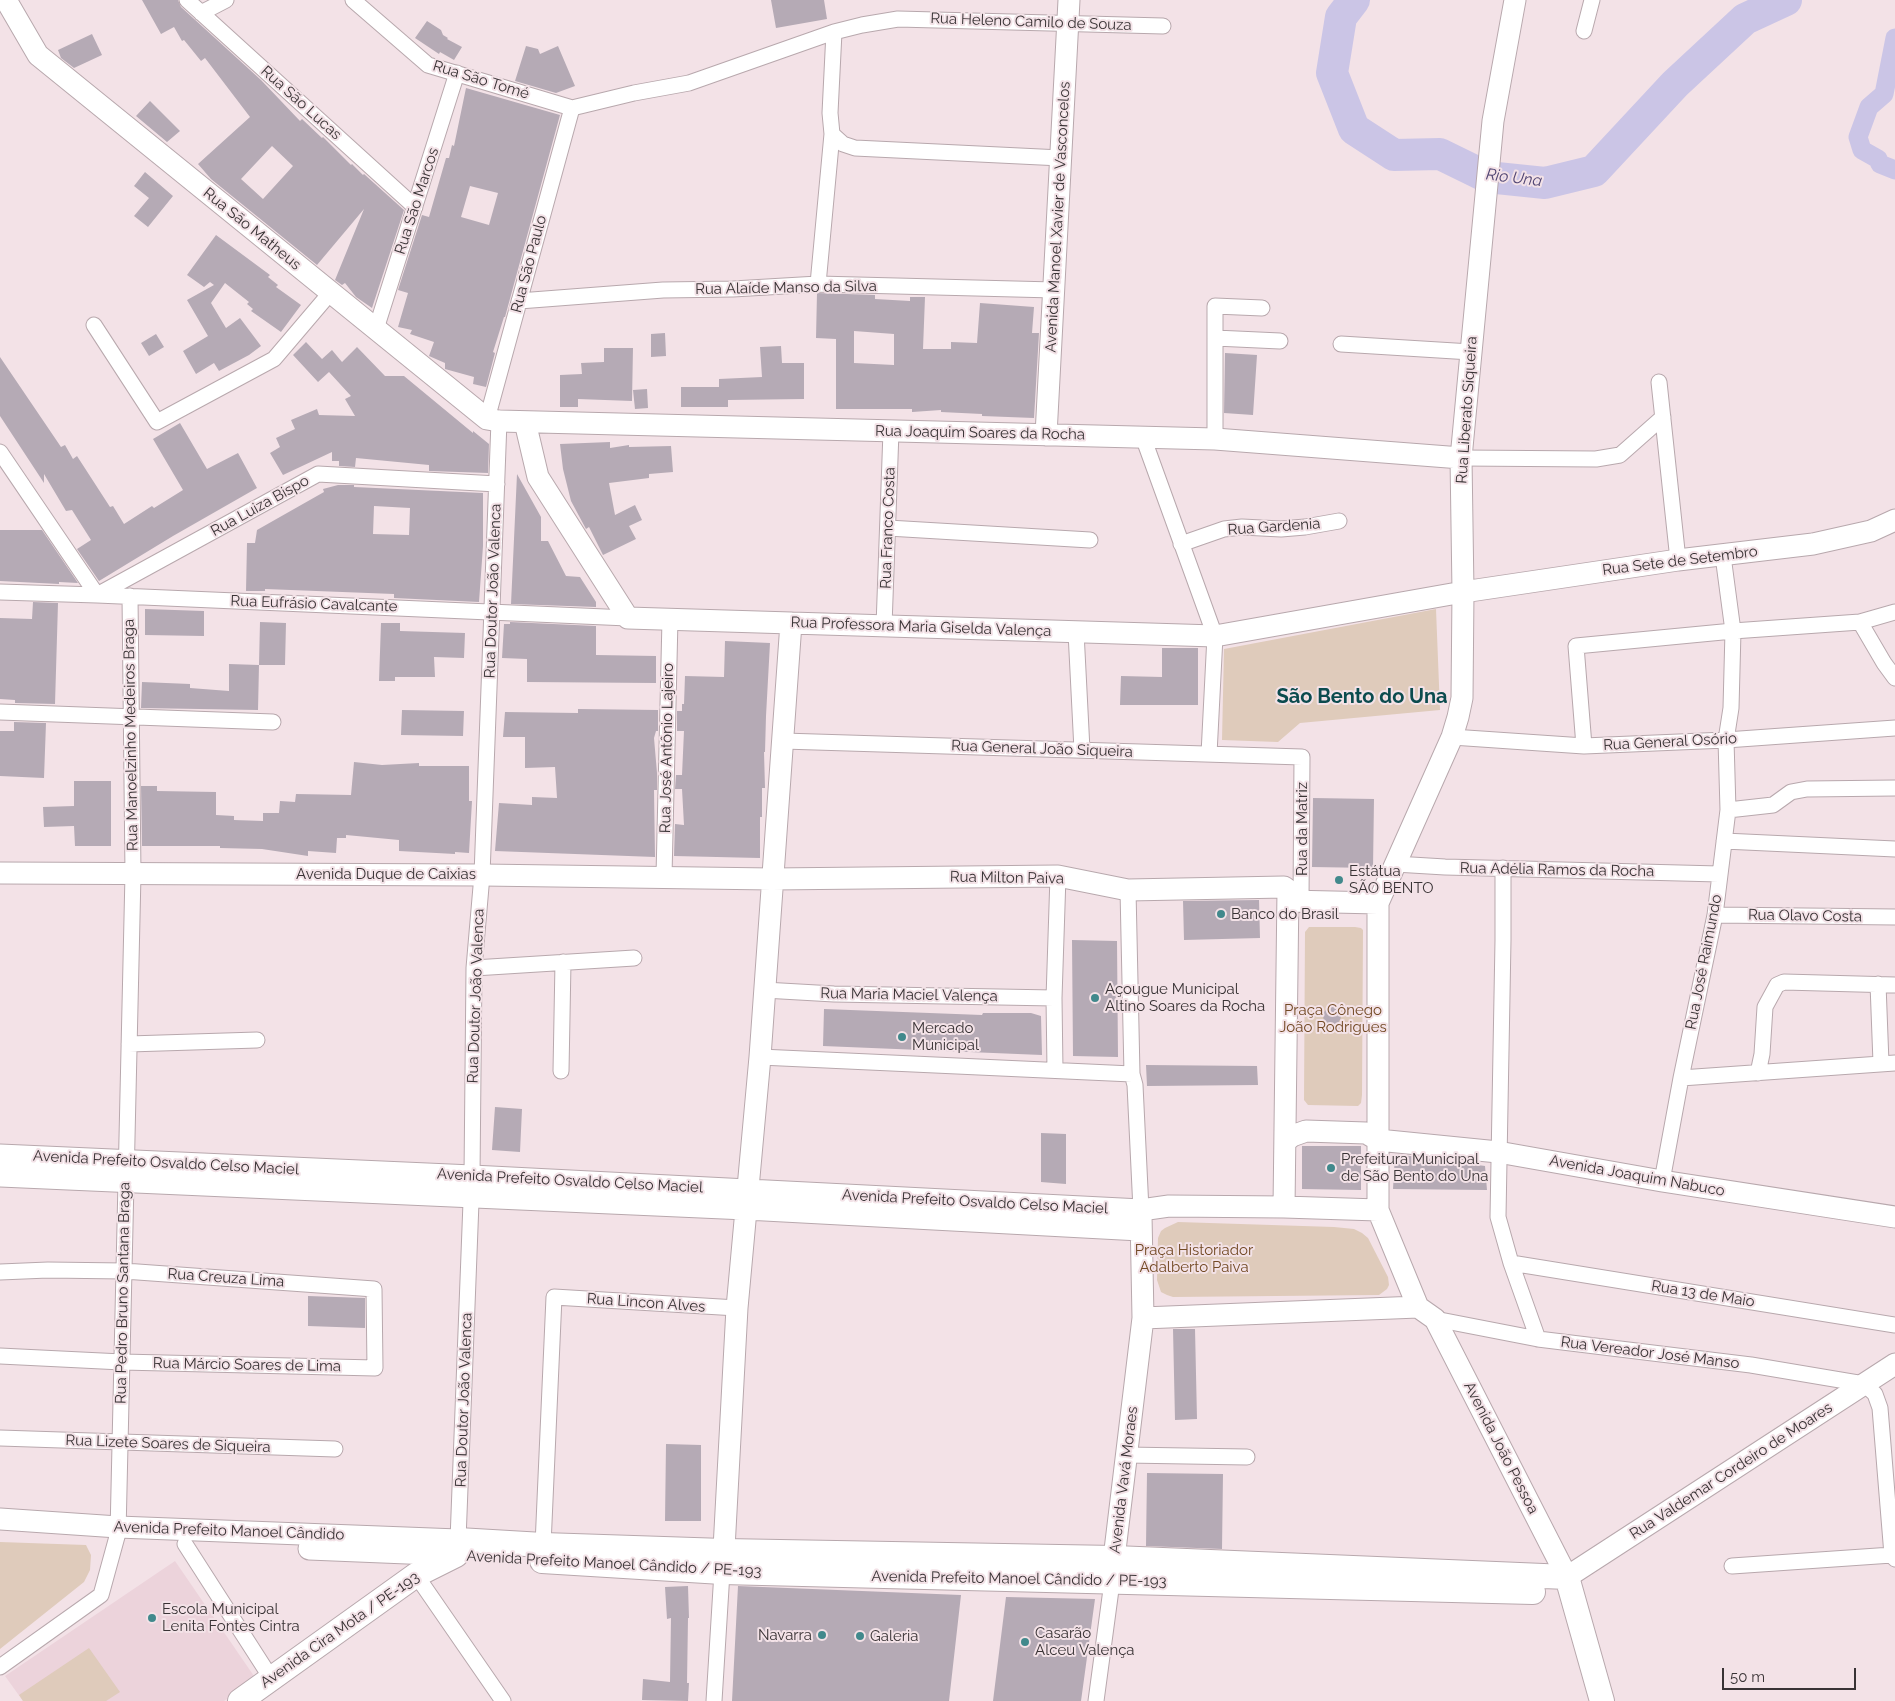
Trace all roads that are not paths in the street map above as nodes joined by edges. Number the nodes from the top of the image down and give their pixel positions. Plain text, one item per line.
1 (6, 0) edge
2 (188, 0) edge
3 (226, 0) edge
4 (353, 0) edge
5 (1070, 0) edge
6 (1515, 0) edge
7 (1592, 0) edge
8 (201, 12) junction
9 (1068, 23) junction
10 (1163, 26) dead end
11 (1584, 31) dead end
12 (834, 32) junction
13 (457, 73) junction
14 (572, 108) junction
15 (832, 134) junction
16 (1061, 158) junction
17 (415, 207) junction
18 (818, 284) junction
19 (1054, 290) junction
20 (331, 292) junction
21 (519, 301) junction
22 (1262, 308) dead end
23 (94, 325) dead end
24 (376, 329) junction
25 (1215, 338) junction
26 (1280, 341) dead end
27 (1342, 344) dead end
28 (1470, 352) junction
29 (1659, 382) dead end
30 (1663, 418) junction
31 (493, 420) junction
32 (525, 422) junction
33 (891, 431) junction
34 (1046, 435) junction
35 (1143, 437) junction
36 (1215, 439) junction
37 (2, 457) edge
38 (1461, 458) junction
39 (497, 484) junction
40 (1895, 520) edge
41 (1339, 521) dead end
42 (888, 528) junction
43 (1090, 540) dead end
44 (1181, 544) junction
45 (1723, 556) junction
46 (1678, 560) junction
47 (0, 592) edge
48 (1463, 592) junction
49 (97, 595) junction
50 (130, 596) junction
51 (492, 612) junction
52 (1895, 612) edge
53 (628, 618) junction
54 (670, 619) junction
55 (791, 622) junction
56 (1860, 622) junction
57 (884, 626) junction
58 (1733, 631) junction
59 (1076, 632) junction
60 (1214, 636) junction
61 (1895, 678) edge
62 (0, 712) edge
63 (132, 717) junction
64 (273, 722) dead end
65 (1893, 726) edge
66 (1452, 738) junction
67 (1726, 740) junction
68 (782, 741) junction
69 (1584, 746) junction
70 (1082, 750) junction
71 (1209, 754) junction
72 (1302, 757) joint
73 (1895, 788) edge
74 (1728, 810) junction
75 (1724, 841) junction
76 (1895, 849) edge
77 (1395, 864) junction
78 (1503, 868) junction
79 (0, 873) edge
80 (132, 874) junction
81 (1719, 874) junction
82 (482, 875) junction
83 (664, 876) junction
84 (1058, 876) junction
85 (772, 878) junction
86 (1128, 890) junction
87 (1295, 901) junction
88 (1378, 902) junction
89 (1715, 915) junction
90 (1895, 917) edge
91 (634, 958) dead end
92 (563, 962) junction
93 (474, 968) junction
94 (1878, 984) junction
95 (1895, 985) edge
96 (764, 990) junction
97 (1054, 998) junction
98 (257, 1040) dead end
99 (129, 1044) junction
100 (760, 1057) junction
101 (1888, 1063) edge
102 (1055, 1070) junction
103 (561, 1071) dead end
104 (1758, 1073) junction
105 (1132, 1074) junction
106 (1680, 1078) junction
107 (1286, 1108) junction
108 (1379, 1111) junction
109 (1378, 1140) junction
110 (1286, 1142) junction
111 (1498, 1152) junction
112 (0, 1155) edge
113 (126, 1171) junction
114 (0, 1176) edge
115 (1662, 1181) junction
116 (471, 1186) junction
117 (747, 1200) junction
118 (1284, 1207) junction
119 (1378, 1210) junction
120 (1895, 1218) edge
121 (1141, 1220) junction
122 (1511, 1263) junction
123 (124, 1270) junction
124 (0, 1272) edge
125 (1418, 1307) junction
126 (737, 1308) junction
127 (1143, 1318) junction
128 (1435, 1319) junction
129 (1895, 1324) edge
130 (1538, 1339) junction
131 (0, 1356) edge
132 (122, 1362) junction
133 (1895, 1364) edge
134 (375, 1368) joint
135 (1864, 1384) junction
136 (0, 1438) edge
137 (120, 1443) junction
138 (335, 1449) dead end
139 (1126, 1455) junction
140 (1247, 1457) dead end
141 (0, 1519) edge
142 (0, 1529) edge
143 (118, 1530) junction
144 (185, 1544) junction
145 (544, 1545) junction
146 (457, 1548) junction
147 (1894, 1557) edge
148 (1114, 1558) junction
149 (723, 1561) junction
150 (1732, 1566) dead end
151 (416, 1575) junction
152 (1568, 1577) junction
153 (1112, 1582) junction
154 (1577, 1610) junction
155 (0, 1667) edge
156 (272, 1678) junction
157 (240, 1701) edge
158 (503, 1701) edge
159 (714, 1701) edge
160 (1096, 1701) edge
161 (1602, 1701) edge

1 - 20 street, Rua São Matheus
2 - 8 street, Rua São Lucas
3 - 8 street
4 - 13 street, Rua São Tomé
5 - 9 street, Avenida Manoel Xavier de Vasconcelos
6 - 28 street, Rua Liberato Siqueira
7 - 11 street
8 - 17 street, Rua São Lucas
9 - 10 street, Rua Heleno Camilo de Souza
9 - 12 street, Rua Heleno Camilo de Souza
9 - 16 street, Avenida Manoel Xavier de Vasconcelos
12 - 14 street, Rua Heleno Camilo de Souza
12 - 15 street
13 - 14 street, Rua São Tomé
13 - 17 street, Rua São Marcos
14 - 21 street, Rua São Paulo
15 - 16 street
15 - 18 street
16 - 19 street, Avenida Manoel Xavier de Vasconcelos
17 - 24 street, Rua São Marcos
18 - 19 street, Rua Alaíde Manso da Silva
18 - 21 street, Rua Alaíde Manso da Silva
19 - 34 street, Avenida Manoel Xavier de Vasconcelos
20 - 23 street
20 - 24 street, Rua São Matheus
21 - 31 street, Rua São Paulo
22 - 25 street
24 - 31 street, Rua São Matheus
25 - 26 street
25 - 36 street
27 - 28 street
28 - 38 street, Rua Liberato Siqueira
29 - 30 street
30 - 38 street
30 - 46 street
31 - 32 street, Rua Joaquim Soares da Rocha
31 - 39 street, Rua Doutor João Valenca
32 - 33 street, Rua Joaquim Soares da Rocha
32 - 53 street
33 - 34 street, Rua Joaquim Soares da Rocha
33 - 42 street, Rua Franco Costa
34 - 35 street, Rua Joaquim Soares da Rocha
35 - 36 street, Rua Joaquim Soares da Rocha
35 - 44 street
36 - 38 street, Rua Joaquim Soares da Rocha
37 - 49 street
38 - 48 street, Rua Liberato Siqueira
39 - 49 street, Rua Luiza Bispo
39 - 51 street, Rua Doutor João Valenca
40 - 45 street, Rua Sete de Setembro
41 - 44 street, Rua Gardenia
42 - 43 street
42 - 57 street, Rua Franco Costa
44 - 60 street
45 - 46 street, Rua Sete de Setembro
45 - 58 street, Rua José Raimundo
46 - 48 street, Rua Sete de Setembro
47 - 49 street, Rua Eufrásio Cavalcante
48 - 60 street, Rua Sete de Setembro
48 - 66 street, Rua Liberato Siqueira
49 - 50 street, Rua Eufrásio Cavalcante
50 - 51 street, Rua Eufrásio Cavalcante
50 - 63 street, Rua Manoelzinho Medeiros Braga
51 - 53 street, Rua Eufrásio Cavalcante
51 - 82 street, Rua Doutor João Valenca
52 - 56 street
53 - 54 street, Rua Professora Maria Giselda Valença
54 - 55 street, Rua Professora Maria Giselda Valença
54 - 83 street, Rua José Antônio Lajeiro
55 - 57 street, Rua Professora Maria Giselda Valença
55 - 68 street
56 - 58 street
56 - 61 street
57 - 59 street, Rua Professora Maria Giselda Valença
58 - 67 street, Rua José Raimundo
58 - 69 street
59 - 60 street, Rua Professora Maria Giselda Valença
59 - 70 street
60 - 71 street
62 - 63 street
63 - 64 street
63 - 80 street, Rua Manoelzinho Medeiros Braga
65 - 67 street, Rua General Osório
66 - 69 street, Rua General Osório
66 - 77 street, Rua Liberato Siqueira
67 - 69 street, Rua General Osório
67 - 74 street, Rua José Raimundo
68 - 70 street, Rua General João Siqueira
68 - 85 street
70 - 71 street, Rua General João Siqueira
71 - 72 street, Rua General João Siqueira
72 - 87 street, Rua da Matriz
73 - 74 street
74 - 75 street, Rua José Raimundo
75 - 76 street
75 - 81 street, Rua José Raimundo
77 - 78 street, Rua Adélia Ramos da Rocha
77 - 88 street, Rua Liberato Siqueira
78 - 81 street, Rua Adélia Ramos da Rocha
78 - 111 street
79 - 80 street, Avenida Duque de Caixias
80 - 82 street, Avenida Duque de Caixias
80 - 99 street, Rua Pedro Bruno Santana Braga
81 - 89 street, Rua José Raimundo
82 - 83 street, Avenida Duque de Caixias
82 - 93 street, Rua Doutor João Valenca
83 - 85 street, Avenida Duque de Caixias
84 - 85 street, Rua Milton Paiva
84 - 86 street, Rua Milton Paiva
84 - 97 street
85 - 96 street
86 - 87 street, Rua Milton Paiva
86 - 105 street
87 - 88 street
87 - 107 street
88 - 108 street
89 - 90 street, Rua Olavo Costa
89 - 106 street, Rua José Raimundo
91 - 92 street
92 - 93 street
92 - 103 street
93 - 116 street, Rua Doutor João Valenca
94 - 95 street
94 - 101 street
94 - 104 street
96 - 97 street, Rua Maria Maciel Valença
96 - 100 street
97 - 102 street
98 - 99 street
99 - 113 street, Rua Pedro Bruno Santana Braga
100 - 102 street
100 - 117 street
101 - 104 street
102 - 105 street
104 - 106 street
105 - 121 street
106 - 115 street, Rua José Raimundo
107 - 108 street
107 - 110 street
108 - 109 street
109 - 110 street
109 - 111 street, Avenida Joaquim Nabuco
109 - 119 street
110 - 118 street
111 - 115 street, Avenida Joaquim Nabuco
111 - 122 street
112 - 113 street, Avenida Prefeito Osvaldo Celso Maciel
113 - 114 street, Avenida Prefeito Osvaldo Celso Maciel
113 - 116 street, Avenida Prefeito Osvaldo Celso Maciel
113 - 123 street, Rua Pedro Bruno Santana Braga
115 - 120 street, Avenida Joaquim Nabuco
116 - 117 street, Avenida Prefeito Osvaldo Celso Maciel
116 - 146 street, Rua Doutor João Valenca
117 - 121 street, Avenida Prefeito Osvaldo Celso Maciel
117 - 126 street
118 - 119 street
118 - 121 street
119 - 125 street
121 - 127 street
122 - 129 street, Rua 13 de Maio
122 - 130 street
123 - 124 street, Rua Creuza Lima
123 - 132 street, Rua Pedro Bruno Santana Braga
123 - 134 street, Rua Creuza Lima
125 - 127 street
125 - 128 street
126 - 145 street, Rua Lincon Alves
126 - 149 street
127 - 139 street, Avenida Vavá Moraes
128 - 130 street, Rua Vereador José Manso
128 - 152 street, Avenida João Pessoa
130 - 135 street, Rua Vereador José Manso
131 - 132 street, Rua Márcio Soares de Lima
132 - 134 street, Rua Márcio Soares de Lima
132 - 137 street, Rua Pedro Bruno Santana Braga
133 - 135 street, Rua Valdemar Cordeiro de Moares
135 - 147 street
135 - 152 street, Rua Valdemar Cordeiro de Moares
136 - 137 street, Rua Lizete Soares de Siqueira
137 - 138 street, Rua Lizete Soares de Siqueira
137 - 143 street, Rua Pedro Bruno Santana Braga
139 - 140 street
139 - 148 street, Avenida Vavá Moraes
141 - 143 street, Avenida Prefeito Manoel Cândido
142 - 143 street, Avenida Prefeito Manoel Cândido
143 - 144 street, Avenida Prefeito Manoel Cândido
143 - 146 street, Avenida Prefeito Manoel Cândido
143 - 155 street, Rua Pedro Bruno Santana Braga
144 - 146 street, Avenida Prefeito Manoel Cândido
144 - 156 street
145 - 146 main road, Avenida Prefeito Manoel Cândido / PE-193
145 - 149 main road, Avenida Prefeito Manoel Cândido / PE-193
146 - 149 main road, Avenida Prefeito Manoel Cândido / PE-193
146 - 151 main road, Avenida Cira Mota / PE-193
147 - 150 street
148 - 149 main road, Avenida Prefeito Manoel Cândido / PE-193
148 - 152 main road, Avenida Prefeito Manoel Cândido / PE-193
148 - 153 street, Avenida Vavá Moraes
149 - 153 main road, Avenida Prefeito Manoel Cândido / PE-193
149 - 159 street
151 - 156 main road, Avenida Cira Mota / PE-193
151 - 158 street
152 - 154 main road
153 - 154 main road, Avenida Prefeito Manoel Cândido / PE-193
153 - 160 street, Avenida Vavá Moraes
154 - 161 main road
156 - 157 main road, Avenida Cira Mota / PE-193

